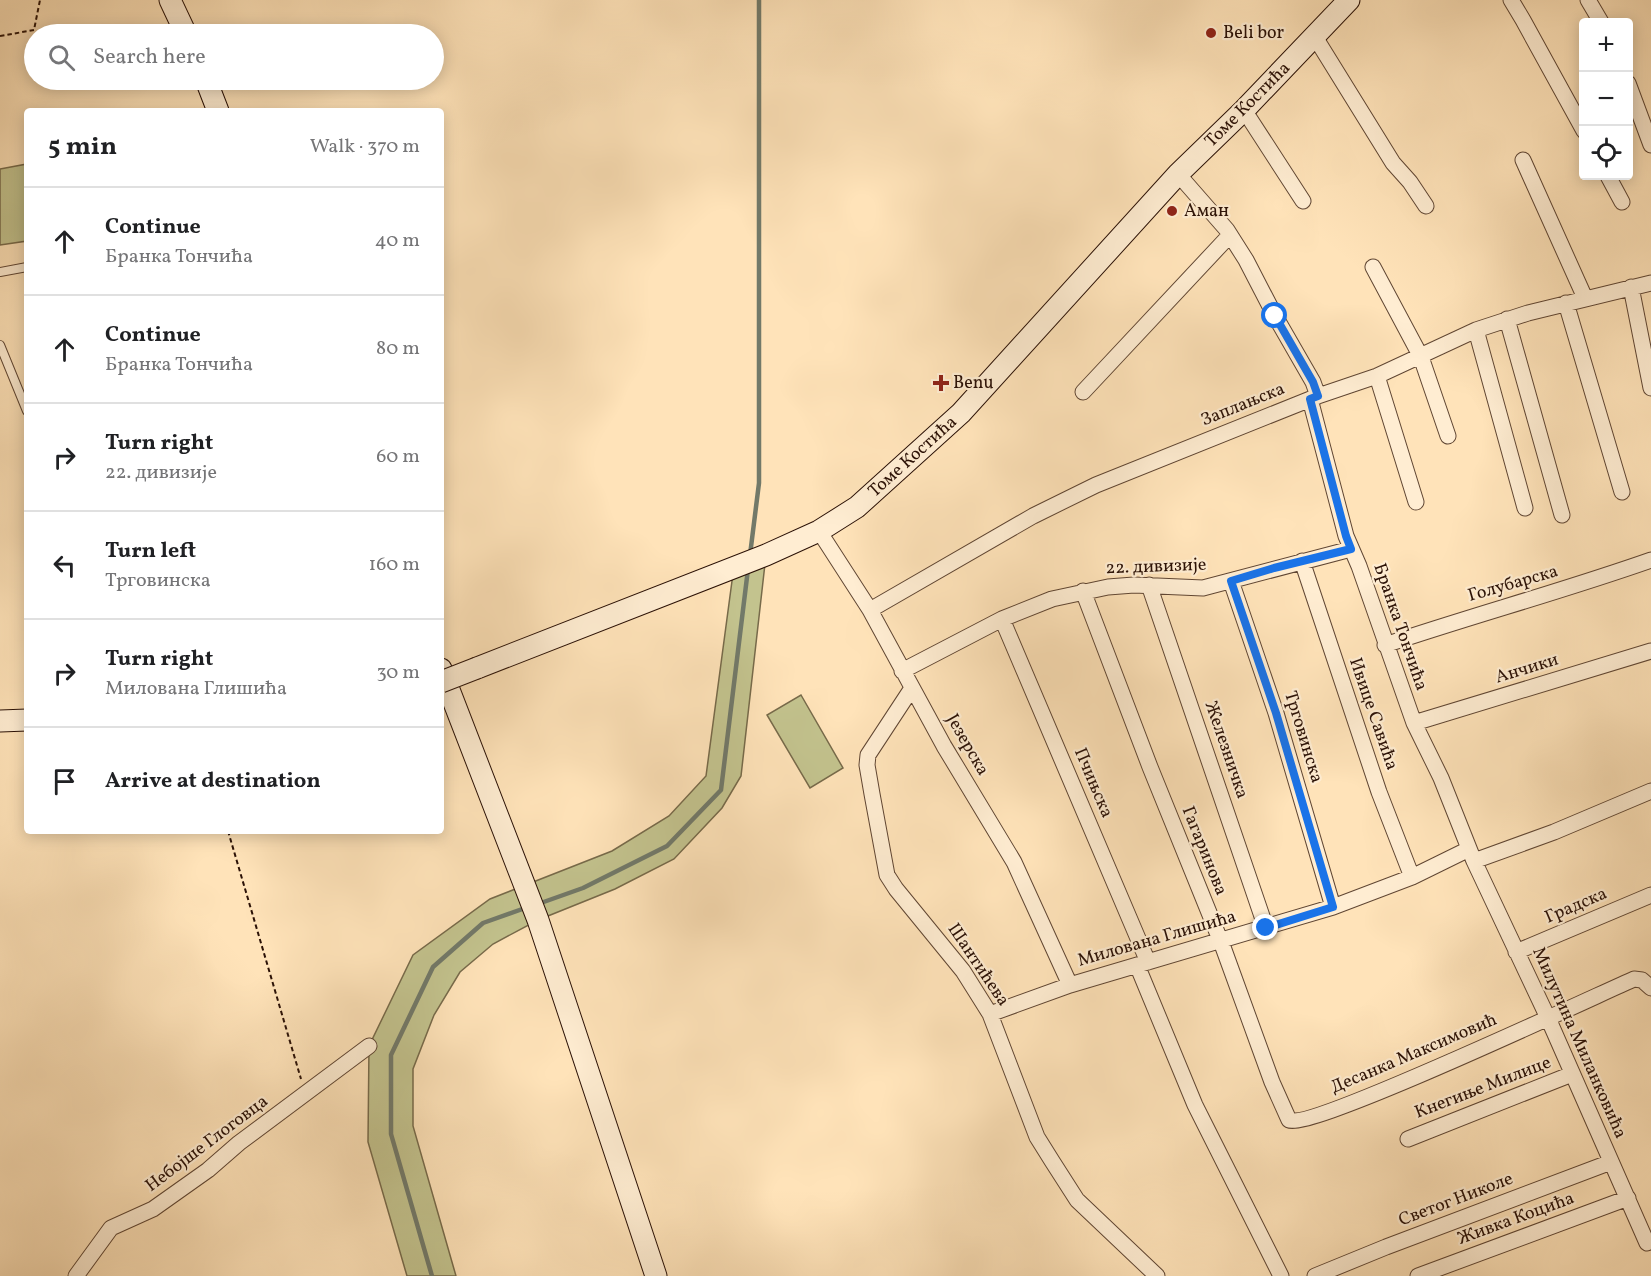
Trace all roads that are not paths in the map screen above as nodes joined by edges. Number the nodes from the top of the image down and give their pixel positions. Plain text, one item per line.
1 (170, 0) edge
2 (1349, 0) edge
3 (1511, 0) edge
4 (1588, 0) edge
5 (1599, 18) edge
6 (181, 24) edge
7 (1315, 37) junction
8 (210, 90) edge
9 (1633, 94) edge
10 (217, 108) edge
11 (1244, 110) junction
12 (1581, 126) edge
13 (1651, 145) edge
14 (1523, 160) dead end
15 (1178, 174) junction
16 (1610, 180) edge
17 (1303, 201) dead end
18 (1622, 202) dead end
19 (1426, 206) dead end
20 (1230, 235) junction
21 (1373, 267) dead end
22 (24, 268) edge
23 (0, 272) edge
24 (1651, 283) edge
25 (1630, 287) junction
26 (1585, 298) junction
27 (1566, 303) junction
28 (1507, 319) junction
29 (1476, 330) junction
30 (0, 345) edge
31 (1421, 357) junction
32 (1377, 376) junction
33 (1651, 388) edge
34 (1083, 392) dead end
35 (1314, 397) junction
36 (24, 404) edge
37 (1448, 436) dead end
38 (1622, 492) dead end
39 (1416, 502) dead end
40 (1525, 507) dead end
41 (1562, 515) dead end
42 (819, 531) junction
43 (1351, 549) junction
44 (1651, 560) edge
45 (1302, 561) junction
46 (1231, 581) junction
47 (1149, 585) junction
48 (1083, 591) junction
49 (870, 610) junction
50 (1002, 619) junction
51 (1385, 645) junction
52 (1651, 651) edge
53 (902, 671) junction
54 (444, 677) edge
55 (444, 681) edge
56 (912, 688) junction
57 (24, 720) edge
58 (0, 721) edge
59 (1414, 723) junction
60 (1651, 791) edge
61 (1472, 855) junction
62 (1412, 877) junction
63 (1651, 895) edge
64 (1333, 907) junction
65 (1266, 928) junction
66 (1219, 941) junction
67 (1516, 952) junction
68 (1143, 964) junction
69 (1070, 985) junction
70 (1651, 988) edge
71 (990, 1014) junction
72 (1548, 1018) junction
73 (369, 1046) dead end
74 (1572, 1074) junction
75 (1293, 1122) joint
76 (1408, 1139) dead end
77 (1611, 1162) junction
78 (1628, 1198) junction
79 (1647, 1243) dead end
80 (76, 1276) edge
81 (656, 1276) edge
82 (1157, 1276) edge
83 (1281, 1276) edge
84 (1315, 1276) edge
85 (1418, 1276) edge

1 - 6 street
2 - 7 street, Томе Костића
3 - 12 street
4 - 5 street
7 - 11 street, Томе Костића
7 - 19 street
8 - 10 street
9 - 13 street
11 - 15 street, Томе Костића
11 - 17 street
14 - 26 street
15 - 20 street, Бранка Тончића
15 - 42 street, Томе Костића
16 - 18 street
20 - 34 street
20 - 35 street, Бранка Тончића
21 - 31 street
22 - 23 lane
24 - 25 street, Заплањска
25 - 26 street, Заплањска
25 - 33 street
26 - 27 street, Заплањска
27 - 28 street, Заплањска
27 - 38 street
28 - 29 street, Заплањска
28 - 41 street
29 - 31 street, Заплањска
29 - 40 street
30 - 36 lane
31 - 32 street, Заплањска
31 - 37 street
32 - 35 street, Заплањска
32 - 39 street
35 - 43 street, Бранка Тончића
35 - 49 street, Заплањска
42 - 49 street, Језерска
42 - 55 street, Томе Костића, bridge
43 - 45 street, 22. дивизије
43 - 51 street, Бранка Тончића
44 - 51 street, Голубарска
45 - 46 street, 22. дивизије
45 - 62 street, Ивице Савића
46 - 47 street, 22. дивизије
46 - 64 street, Трговинска
47 - 48 street, 22. дивизије
47 - 65 street, Железничка
48 - 50 street, 22. дивизије
48 - 66 street, Гагаринова
49 - 53 street, Језерска
50 - 53 street, 22. дивизије
50 - 68 street, Пчињска
51 - 59 street, Бранка Тончића
52 - 59 street, Анчики
53 - 56 street, Језерска
54 - 81 street
56 - 69 street, Језерска
56 - 71 street, Шантићева
57 - 58 street
59 - 61 street, Бранка Тончића
60 - 61 street, Милована Глишића
61 - 62 street, Милована Глишића
61 - 67 street, Милутина Миланковића
62 - 64 street, Милована Глишића
63 - 67 street, Градска
64 - 65 street, Милована Глишића
65 - 66 street, Милована Глишића
66 - 68 street, Милована Глишића
66 - 75 street, Гагаринова
67 - 72 street, Милутина Миланковића
68 - 69 street, Милована Глишића
68 - 83 street, Пчињска
69 - 71 street, Милована Глишића
70 - 72 street, Десанка Максимовић
71 - 82 street, Шантићева
72 - 74 street, Милутина Миланковића
72 - 75 street, Десанка Максимовић
73 - 80 street, Небојше Глоговца
74 - 76 street, Кнегиње Милице
74 - 77 street, Милутина Миланковића
77 - 78 street, Милутина Миланковића
77 - 84 street, Светог Николе
78 - 79 street, Милутина Миланковића
78 - 85 street, Живка Коцића

